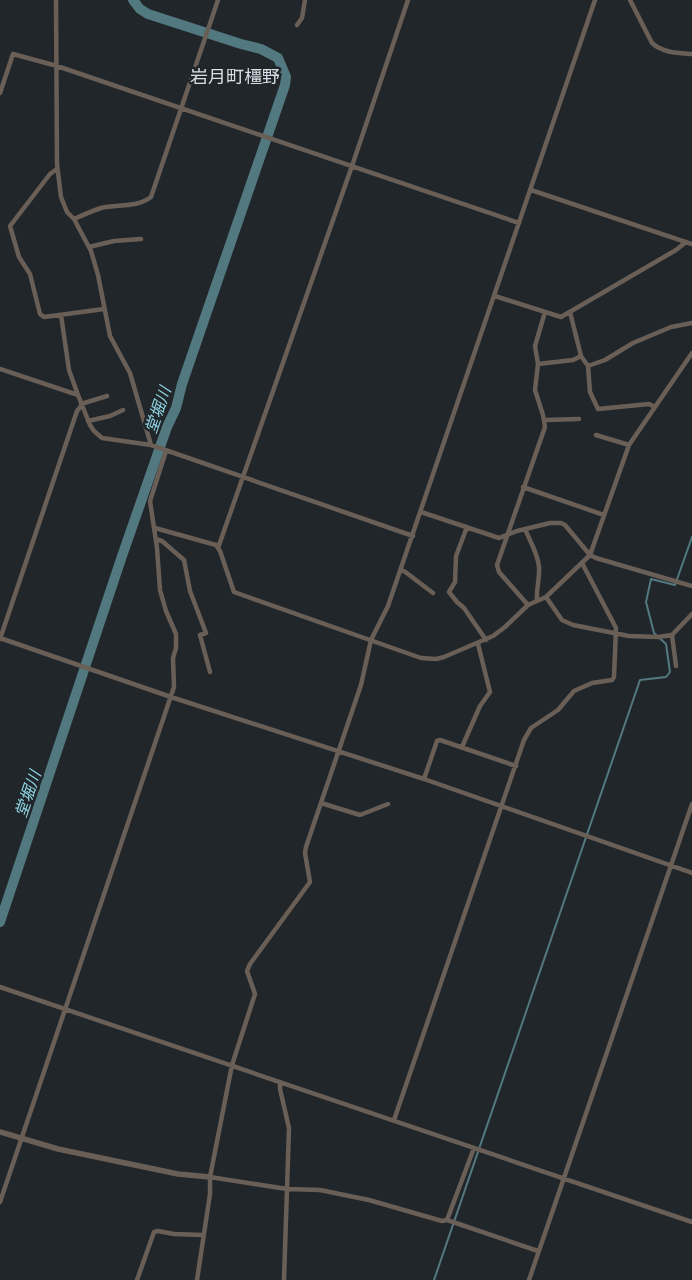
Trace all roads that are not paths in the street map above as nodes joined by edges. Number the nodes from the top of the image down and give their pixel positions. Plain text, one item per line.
1 (56, 0) edge
2 (218, 0) edge
3 (305, 0) edge
4 (408, 0) edge
5 (595, 0) edge
6 (630, 0) edge
7 (297, 25) dead end
8 (692, 54) edge
9 (57, 66) junction
10 (0, 93) edge
11 (181, 109) junction
12 (352, 166) junction
13 (58, 169) junction
14 (531, 190) junction
15 (74, 219) junction
16 (519, 223) junction
17 (141, 240) dead end
18 (686, 242) junction
19 (692, 244) edge
20 (89, 247) junction
21 (495, 296) junction
22 (104, 309) junction
23 (545, 312) junction
24 (570, 312) junction
25 (62, 314) junction
26 (692, 324) edge
27 (692, 353) edge
28 (581, 356) junction
29 (538, 364) junction
30 (588, 366) junction
31 (0, 369) edge
32 (78, 395) junction
33 (107, 396) dead end
34 (82, 404) junction
35 (655, 406) junction
36 (123, 410) dead end
37 (579, 418) dead end
38 (545, 420) junction
39 (88, 421) junction
40 (596, 436) dead end
41 (151, 445) junction
42 (629, 446) junction
43 (166, 451) junction
44 (242, 475) junction
45 (524, 487) junction
46 (421, 512) junction
47 (604, 515) junction
48 (467, 527) junction
49 (155, 528) junction
50 (525, 529) junction
51 (413, 536) junction
52 (506, 536) junction
53 (156, 539) junction
54 (218, 548) junction
55 (590, 555) junction
56 (582, 563) junction
57 (401, 571) junction
58 (692, 586) edge
59 (432, 593) dead end
60 (546, 597) junction
61 (537, 600) junction
62 (528, 605) junction
63 (692, 614) edge
64 (615, 634) junction
65 (672, 636) junction
66 (0, 639) edge
67 (371, 640) junction
68 (486, 640) junction
69 (478, 644) junction
70 (676, 666) dead end
71 (210, 672) dead end
72 (171, 697) junction
73 (462, 747) junction
74 (338, 752) junction
75 (516, 766) junction
76 (424, 779) junction
77 (321, 803) junction
78 (388, 804) dead end
79 (692, 804) edge
80 (502, 807) junction
81 (671, 865) junction
82 (692, 873) edge
83 (0, 986) edge
84 (65, 1009) junction
85 (232, 1065) junction
86 (280, 1082) junction
87 (394, 1120) junction
88 (0, 1132) edge
89 (22, 1139) junction
90 (474, 1148) junction
91 (210, 1177) junction
92 (564, 1178) junction
93 (287, 1189) junction
94 (0, 1202) edge
95 (451, 1222) junction
96 (692, 1222) edge
97 (203, 1235) junction
98 (538, 1252) junction
99 (137, 1280) edge
100 (197, 1280) edge
101 (284, 1280) edge
102 (529, 1280) edge

1 - 9 street
2 - 11 street
3 - 7 street
4 - 12 street
5 - 14 street
6 - 8 street
9 - 10 street
9 - 11 street
9 - 13 street
11 - 12 street
11 - 15 street
12 - 16 street
12 - 44 street
13 - 15 street
13 - 25 street
14 - 16 street
14 - 18 street
15 - 20 street
16 - 21 street
17 - 20 street
18 - 19 street
18 - 24 street
20 - 22 street
21 - 23 street
21 - 46 street
22 - 25 street
22 - 41 street
23 - 24 street
23 - 29 street
24 - 28 street
25 - 32 street
26 - 30 street
27 - 35 street
28 - 29 street
28 - 30 street
29 - 38 street
30 - 35 street
31 - 32 street
32 - 34 street
33 - 34 street
34 - 39 street
34 - 66 street
35 - 42 street
36 - 39 street
37 - 38 street
38 - 45 street
39 - 41 street
40 - 42 street
41 - 43 street
42 - 47 street
43 - 44 street
43 - 49 street
44 - 51 street
44 - 54 street
45 - 47 street
45 - 52 street
46 - 48 street
46 - 51 street
47 - 55 street
48 - 52 street
48 - 68 street
49 - 53 street
49 - 54 street
50 - 52 street
50 - 55 street
50 - 61 street
51 - 57 street
52 - 62 street
53 - 71 street
53 - 72 street
54 - 67 street
55 - 56 street
55 - 58 street
56 - 60 street
56 - 64 street
57 - 59 street
57 - 67 street
60 - 61 street
60 - 64 street
61 - 62 street
62 - 68 street
63 - 65 street
64 - 65 street
64 - 75 street
65 - 70 street
66 - 72 street
67 - 69 street
67 - 74 street
68 - 69 street
69 - 73 street
72 - 74 street
72 - 84 street
73 - 75 street
73 - 76 street
74 - 76 street
74 - 77 street
75 - 80 street
76 - 80 street
77 - 78 street
77 - 85 street
79 - 81 street
80 - 81 street
80 - 87 street
81 - 82 street
81 - 92 street
83 - 84 street
84 - 85 street
84 - 89 street
85 - 86 street
85 - 91 street
86 - 87 street
86 - 93 street
87 - 90 street
88 - 89 street
89 - 91 street
89 - 94 street
90 - 92 street
90 - 95 street
91 - 93 street
91 - 97 street
92 - 96 street
92 - 98 street
93 - 95 street
93 - 101 street
95 - 98 street
97 - 99 street
97 - 100 street
98 - 102 street

